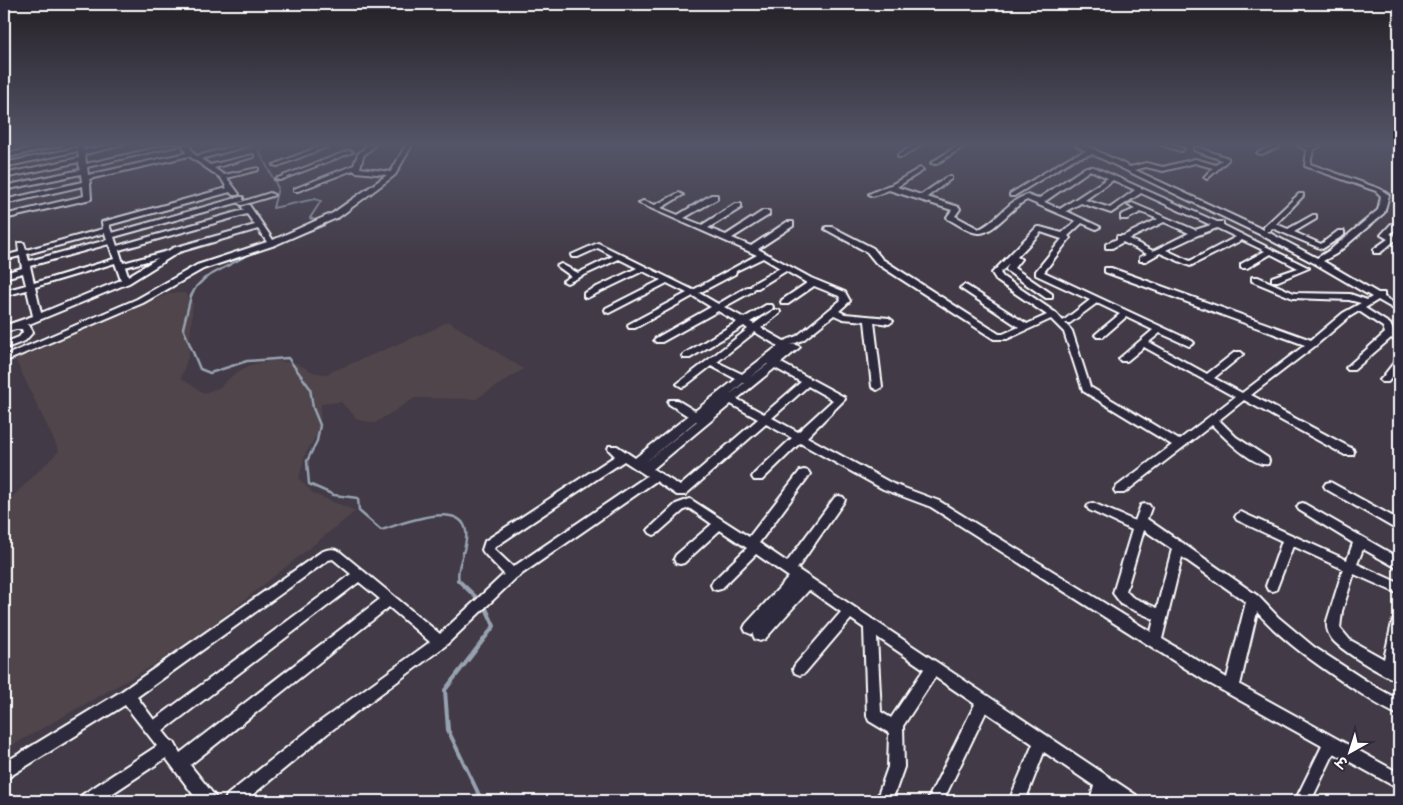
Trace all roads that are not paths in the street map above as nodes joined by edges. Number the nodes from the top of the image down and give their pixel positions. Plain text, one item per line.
1 (21, 183) edge
2 (43, 183) edge
3 (86, 183) edge
4 (228, 183) edge
5 (315, 183) edge
6 (381, 183) edge
7 (900, 183) edge
8 (943, 183) edge
9 (1032, 183) edge
10 (1067, 183) edge
11 (1105, 183) edge
12 (1123, 183) edge
13 (1162, 183) edge
14 (1357, 183) edge
15 (4, 188) edge
16 (232, 188) junction
17 (891, 188) junction
18 (296, 190) dead end
19 (1140, 190) junction
20 (873, 194) dead end
21 (270, 195) dead end
22 (679, 195) dead end
23 (1012, 195) dead end
24 (1301, 195) dead end
25 (714, 197) dead end
26 (922, 198) junction
27 (1080, 200) junction
28 (241, 201) junction
29 (4, 202) edge
30 (1039, 202) junction
31 (643, 203) dead end
32 (1132, 205) dead end
33 (738, 206) dead end
34 (655, 208) junction
35 (1141, 209) junction
36 (249, 211) junction
37 (1061, 211) junction
38 (766, 213) dead end
39 (1092, 216) junction
40 (4, 217) edge
41 (1124, 217) dead end
42 (1313, 217) dead end
43 (678, 218) junction
44 (1164, 219) junction
45 (1240, 219) junction
46 (790, 224) dead end
47 (1217, 225) junction
48 (259, 226) junction
49 (1096, 227) dead end
50 (1399, 227) edge
51 (702, 228) junction
52 (1267, 229) junction
53 (828, 230) dead end
54 (1288, 232) junction
55 (1196, 233) junction
56 (1341, 233) dead end
57 (1063, 236) junction
58 (1242, 237) junction
59 (727, 238) junction
60 (1119, 238) junction
61 (110, 239) junction
62 (1396, 239) edge
63 (272, 243) junction
64 (1109, 246) dead end
65 (22, 249) junction
66 (752, 249) junction
67 (176, 250) junction
68 (1018, 250) junction
69 (1271, 251) junction
70 (1156, 252) junction
71 (1377, 252) dead end
72 (575, 255) dead end
73 (763, 255) junction
74 (619, 256) junction
75 (4, 258) edge
76 (1143, 259) dead end
77 (1320, 260) junction
78 (119, 263) junction
79 (561, 266) dead end
80 (1244, 266) dead end
81 (26, 267) junction
82 (643, 268) junction
83 (786, 268) junction
84 (1108, 270) dead end
85 (4, 276) edge
86 (577, 276) junction
87 (1254, 279) dead end
88 (1274, 279) dead end
89 (667, 280) junction
90 (126, 281) junction
91 (567, 281) dead end
92 (814, 282) junction
93 (30, 286) junction
94 (1066, 286) junction
95 (964, 288) dead end
96 (693, 292) junction
97 (4, 294) edge
98 (587, 295) dead end
99 (1380, 295) junction
100 (1049, 296) junction
101 (1096, 300) junction
102 (785, 302) dead end
103 (1399, 302) edge
104 (1038, 304) junction
105 (1362, 304) junction
106 (718, 307) junction
107 (609, 310) dead end
108 (1399, 310) edge
109 (834, 312) junction
110 (1126, 314) junction
111 (1053, 315) junction
112 (869, 319) junction
113 (31, 321) junction
114 (889, 321) dead end
115 (1067, 321) dead end
116 (744, 322) junction
117 (632, 326) dead end
118 (1026, 327) junction
119 (4, 329) edge
120 (753, 329) junction
121 (1159, 329) junction
122 (1390, 334) junction
123 (1100, 335) dead end
124 (1399, 339) edge
125 (658, 340) dead end
126 (1143, 343) junction
127 (1189, 343) dead end
128 (1312, 344) junction
129 (4, 346) edge
130 (788, 348) junction
131 (1238, 354) dead end
132 (688, 356) dead end
133 (4, 359) edge
134 (1124, 359) dead end
135 (710, 362) junction
136 (770, 362) junction
137 (1399, 362) edge
138 (1351, 368) dead end
139 (1208, 378) junction
140 (808, 380) junction
141 (1385, 380) dead end
142 (746, 381) junction
143 (682, 384) dead end
144 (877, 387) dead end
145 (726, 397) junction
146 (1243, 397) junction
147 (673, 402) dead end
148 (700, 418) junction
149 (766, 419) junction
150 (1213, 419) junction
151 (800, 438) junction
152 (1180, 445) junction
153 (1350, 452) dead end
154 (1264, 461) dead end
155 (639, 467) junction
156 (804, 474) dead end
157 (654, 477) junction
158 (758, 477) dead end
159 (1330, 486) dead end
160 (1120, 490) dead end
161 (839, 500) dead end
162 (1093, 507) dead end
163 (1303, 507) dead end
164 (1241, 517) dead end
165 (1141, 519) junction
166 (720, 523) junction
167 (1399, 526) edge
168 (654, 530) dead end
169 (1289, 539) junction
170 (1360, 541) junction
171 (753, 546) junction
172 (1179, 546) junction
173 (680, 559) dead end
174 (1399, 564) edge
175 (1350, 567) junction
176 (512, 574) junction
177 (359, 575) junction
178 (798, 576) junction
179 (717, 585) dead end
180 (1272, 586) dead end
181 (1399, 589) edge
182 (389, 599) junction
183 (1253, 600) junction
184 (850, 611) junction
185 (1161, 616) junction
186 (1399, 623) edge
187 (870, 625) junction
188 (755, 631) dead end
189 (1155, 641) junction
190 (440, 642) junction
191 (933, 668) junction
192 (800, 670) dead end
193 (1394, 672) edge
194 (1232, 688) junction
195 (127, 696) junction
196 (984, 702) junction
197 (1399, 708) edge
198 (154, 729) junction
199 (896, 729) junction
200 (1041, 741) junction
201 (1331, 743) junction
202 (169, 748) junction
203 (180, 763) junction
204 (4, 772) edge
205 (1399, 781) edge
206 (1103, 783) junction
207 (1124, 799) edge
208 (88, 801) edge
209 (208, 801) edge
210 (233, 801) edge
211 (884, 801) edge
212 (934, 801) edge
213 (1017, 801) edge
214 (1098, 801) edge
215 (1303, 801) edge

1 - 15 street
2 - 29 street
3 - 40 street
4 - 16 street
5 - 18 street
6 - 63 street
7 - 17 street
8 - 26 street
9 - 23 street
10 - 30 street
11 - 27 street
12 - 19 street
13 - 45 street
14 - 77 street
16 - 28 street
16 - 61 street
17 - 20 street
17 - 26 street
19 - 39 street
19 - 47 street
21 - 28 street
22 - 34 street
24 - 52 street
25 - 43 street
26 - 30 street
27 - 37 street
27 - 39 street
28 - 36 street
28 - 61 street
30 - 37 street
31 - 34 street
32 - 35 street
33 - 51 street
34 - 43 street
35 - 41 street
35 - 44 street
36 - 48 street
36 - 61 street
37 - 39 street
38 - 59 street
39 - 49 street
39 - 57 street
42 - 54 street
43 - 51 street
44 - 55 street
44 - 60 street
45 - 47 street
45 - 52 street
46 - 66 street
47 - 55 street
47 - 58 street
48 - 63 street
48 - 67 street
50 - 62 street
51 - 59 street
52 - 54 street
52 - 77 street
53 - 118 street
54 - 56 street
55 - 70 street
57 - 68 street
57 - 94 street
58 - 69 street
58 - 70 street
59 - 66 street
60 - 64 street
60 - 70 street
61 - 65 street
61 - 78 street
61 - 81 street
62 - 71 street
63 - 133 street
65 - 75 street
65 - 81 street
66 - 73 street
67 - 78 street
67 - 90 street
68 - 100 street
68 - 104 street
69 - 80 street
69 - 88 street
70 - 76 street
72 - 74 street
73 - 83 street
73 - 96 street
74 - 82 street
74 - 86 street
77 - 99 street
78 - 90 street
78 - 93 street
79 - 86 street
81 - 85 street
81 - 93 street
82 - 89 street
82 - 98 street
83 - 92 street
83 - 106 street
84 - 128 street
86 - 91 street
87 - 105 street
89 - 96 street
89 - 107 street
90 - 113 street
92 - 102 street
92 - 109 street
93 - 97 street
93 - 113 street
94 - 100 street
94 - 101 street
95 - 118 street
96 - 106 street
96 - 117 street
99 - 103 street
99 - 105 street
99 - 108 street
100 - 104 street
101 - 110 street
101 - 115 street
104 - 111 street
105 - 122 street
105 - 128 street
106 - 116 street
106 - 125 street
109 - 112 street
109 - 130 street
110 - 121 street
110 - 123 street
111 - 118 street
111 - 152 street
112 - 114 street
112 - 144 street
113 - 119 street
113 - 129 street
116 - 120 street
116 - 120 street
116 - 132 street
120 - 130 street
120 - 135 street
121 - 126 street
121 - 127 street
122 - 124 street
122 - 138 street
126 - 134 street
126 - 139 street
128 - 146 street
130 - 136 street
131 - 139 street
135 - 142 street
135 - 143 street
136 - 140 street
136 - 142 street
137 - 141 street
139 - 146 street
140 - 149 street
140 - 151 street
142 - 145 street
145 - 148 street
145 - 149 street
146 - 150 street
146 - 153 street
147 - 148 street
148 - 155 street
149 - 151 street
149 - 157 street
150 - 152 street
150 - 154 street
151 - 158 street
151 - 189 street
152 - 160 street
155 - 157 street
155 - 176 street
156 - 171 street
157 - 176 street
159 - 167 street
161 - 178 street
162 - 165 street
163 - 170 street
164 - 169 street
165 - 172 street
165 - 185 street
166 - 168 street
166 - 171 street
166 - 173 street
169 - 175 street
169 - 180 street
170 - 174 street
170 - 175 street
171 - 178 street
171 - 179 street
172 - 183 street
172 - 185 street
175 - 181 street
175 - 193 street
176 - 190 street
177 - 182 street
177 - 195 street
177 - 198 street
178 - 184 street
178 - 188 street
182 - 190 street
182 - 203 street
183 - 194 street
183 - 197 street
184 - 187 street
184 - 192 street
185 - 189 street
186 - 193 street
187 - 191 street
187 - 199 street
189 - 194 street
190 - 210 street
191 - 196 street
191 - 199 street
194 - 201 street
195 - 198 street
195 - 204 street
196 - 200 street
196 - 212 street
198 - 202 street
199 - 211 street
200 - 206 street
200 - 213 street
201 - 205 street
201 - 215 street
202 - 203 street
202 - 208 street
203 - 209 street
206 - 207 street
206 - 214 street

